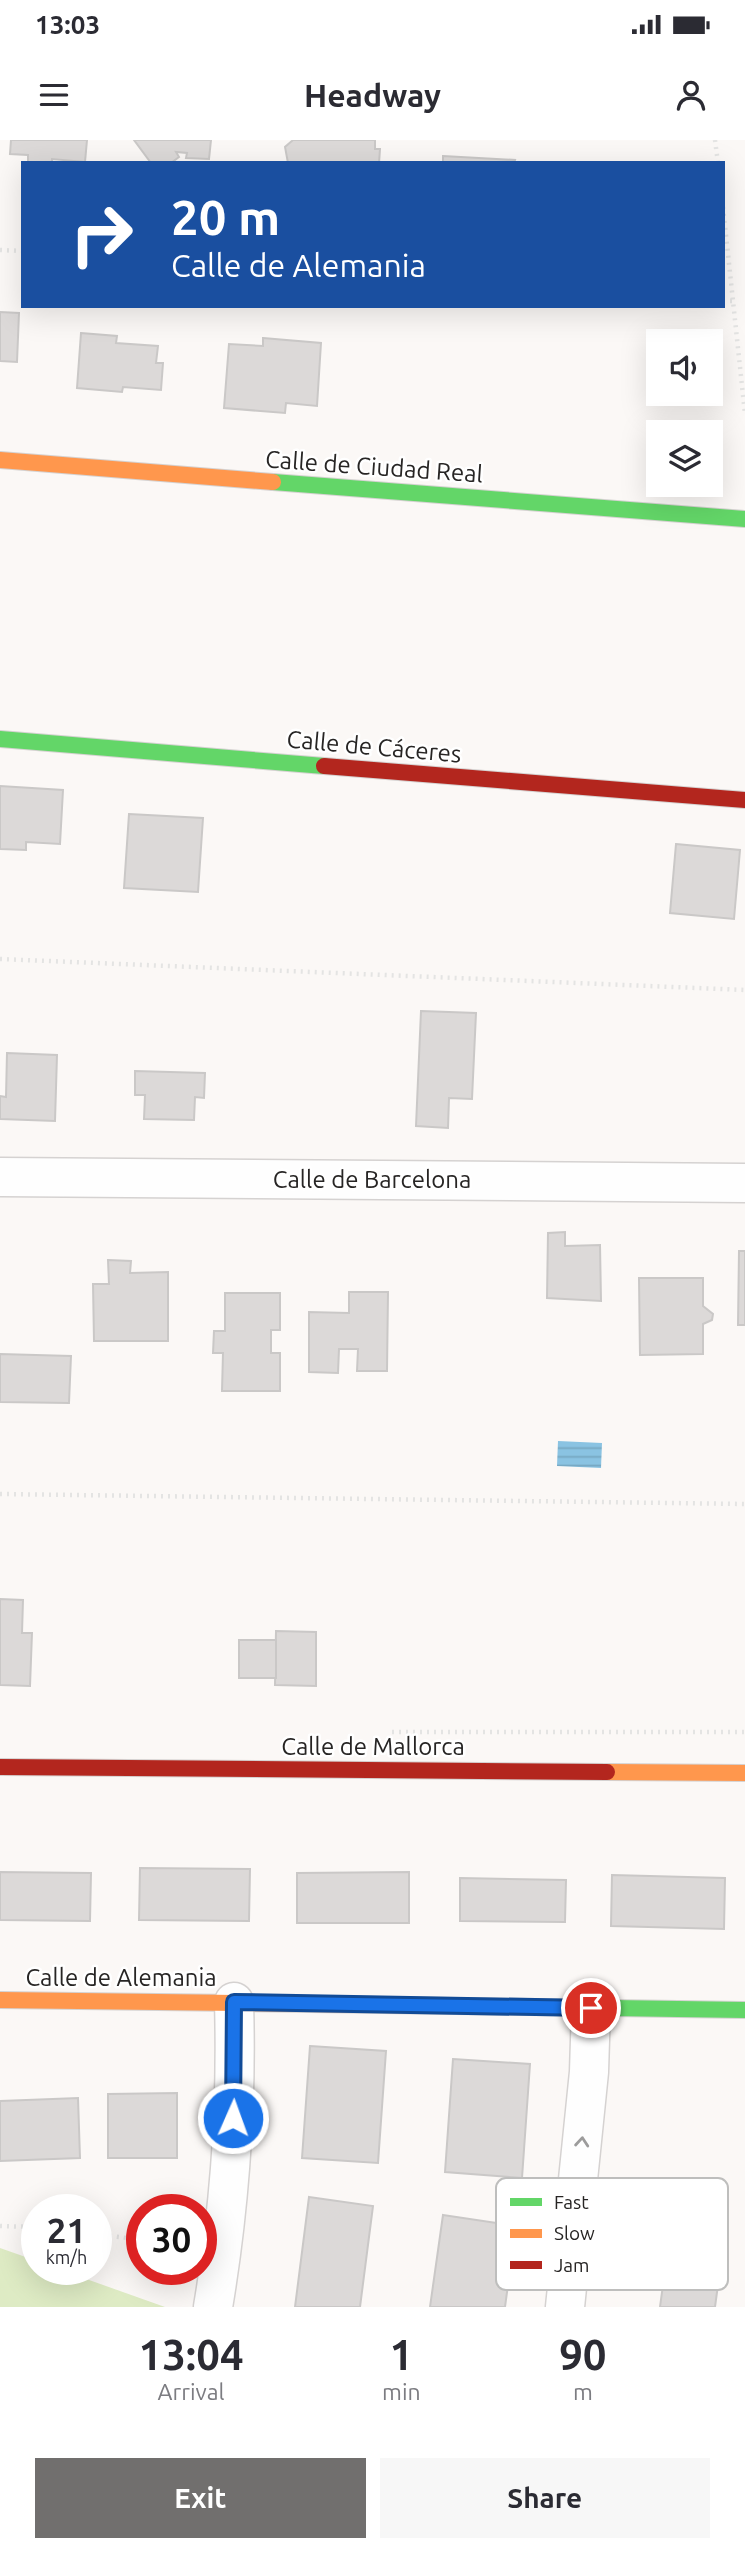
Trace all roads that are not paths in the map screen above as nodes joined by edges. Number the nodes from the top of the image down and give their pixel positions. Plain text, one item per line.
1 (0, 460) edge
2 (745, 519) edge
3 (0, 739) edge
4 (745, 800) edge
5 (0, 1177) edge
6 (745, 1182) edge
7 (0, 1767) edge
8 (745, 1773) edge
9 (0, 2000) edge
10 (234, 2002) junction
11 (591, 2008) junction
12 (745, 2010) edge
13 (578, 2178) edge
14 (213, 2307) edge

1 - 2 street, Calle de Ciudad Real
3 - 4 street, Calle de Cáceres
5 - 6 street, Calle de Barcelona
7 - 8 street, Calle de Mallorca
9 - 10 street, Calle de Alemania
10 - 11 street, Calle de Alemania
10 - 14 street
11 - 12 street, Calle de Alemania
13 -> 11 street

